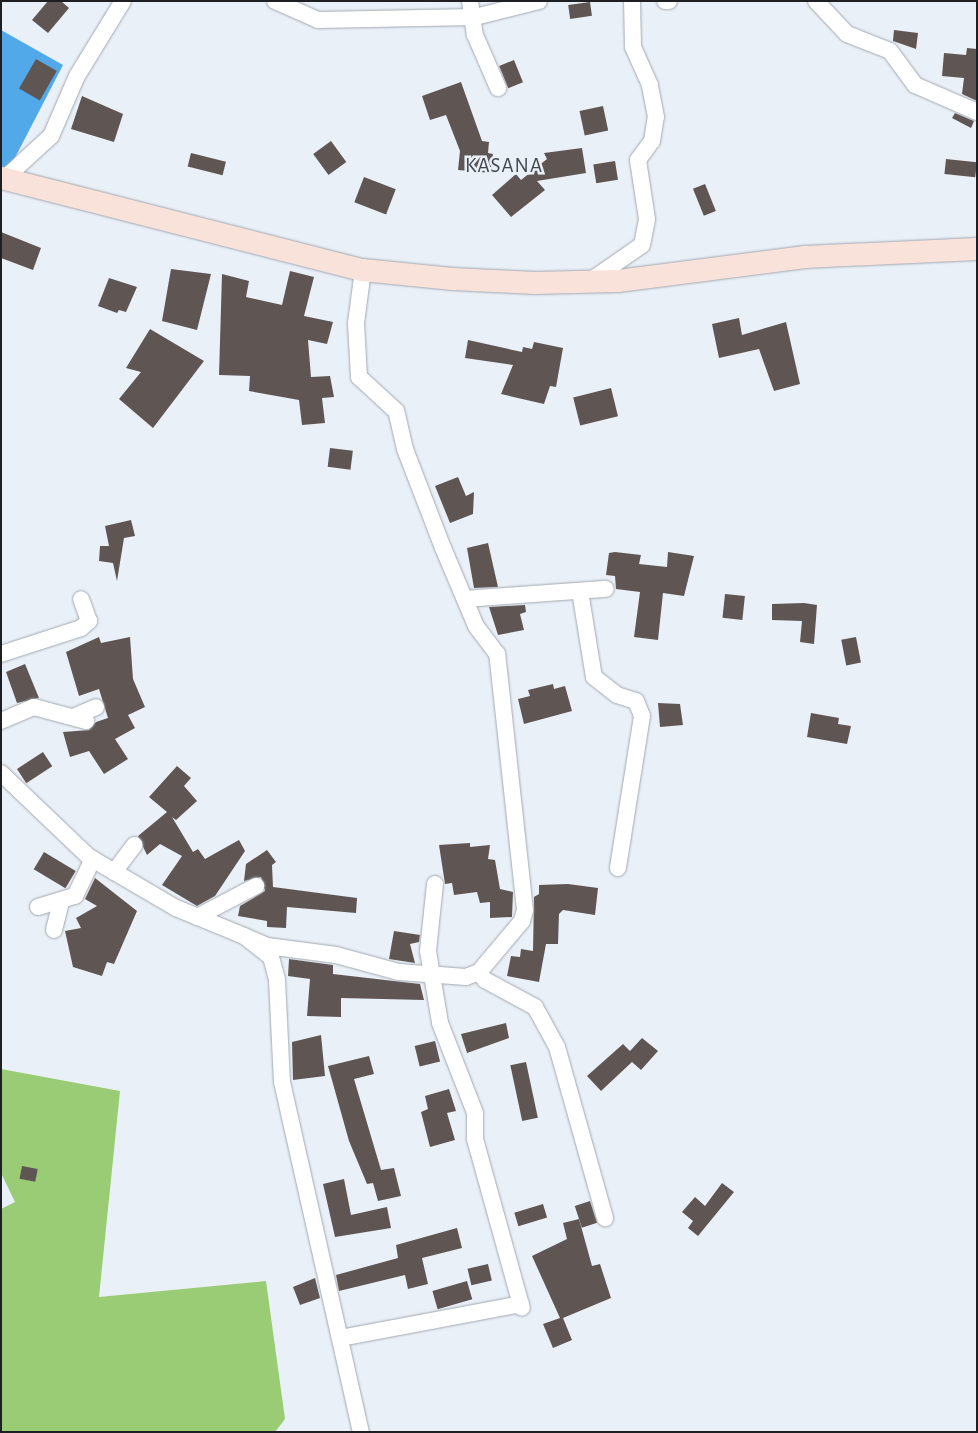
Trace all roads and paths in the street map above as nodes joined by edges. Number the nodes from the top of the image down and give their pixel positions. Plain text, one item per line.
1 (123, 1) edge
2 (275, 1) edge
3 (470, 1) edge
4 (538, 1) edge
5 (632, 1) edge
6 (816, 1) edge
7 (475, 17) junction
8 (498, 88) dead end
9 (977, 112) edge
10 (3, 179) edge
11 (977, 250) edge
12 (363, 270) junction
13 (590, 282) junction
14 (606, 588) dead end
15 (580, 591) junction
16 (81, 599) dead end
17 (465, 599) junction
18 (1, 654) edge
19 (96, 707) dead end
20 (1, 721) edge
21 (2, 775) edge
22 (134, 845) dead end
23 (93, 859) junction
24 (618, 868) dead end
25 (114, 872) junction
26 (435, 884) dead end
27 (256, 886) dead end
28 (61, 902) junction
29 (38, 907) dead end
30 (197, 917) junction
31 (54, 930) dead end
32 (244, 936) junction
33 (479, 972) junction
34 (431, 974) junction
35 (605, 1218) dead end
36 (341, 1338) junction
37 (361, 1432) edge

1 - 10 street
2 - 7 street
3 - 7 street
4 - 7 street
5 - 13 street
6 - 9 street
7 - 8 street
10 - 12 main road
11 - 13 main road
12 - 13 main road
12 - 17 street
14 - 15 street
15 - 17 street
15 - 24 street
16 - 18 street
17 - 33 street
19 - 20 street
21 - 23 street
22 - 25 street
23 - 25 street
23 - 28 street
25 - 30 street
26 - 34 street
27 - 30 street
28 - 29 street
28 - 31 street
30 - 32 street
32 - 34 street
32 - 36 street
33 - 34 street
33 - 35 street
34 - 36 street
36 - 37 street

